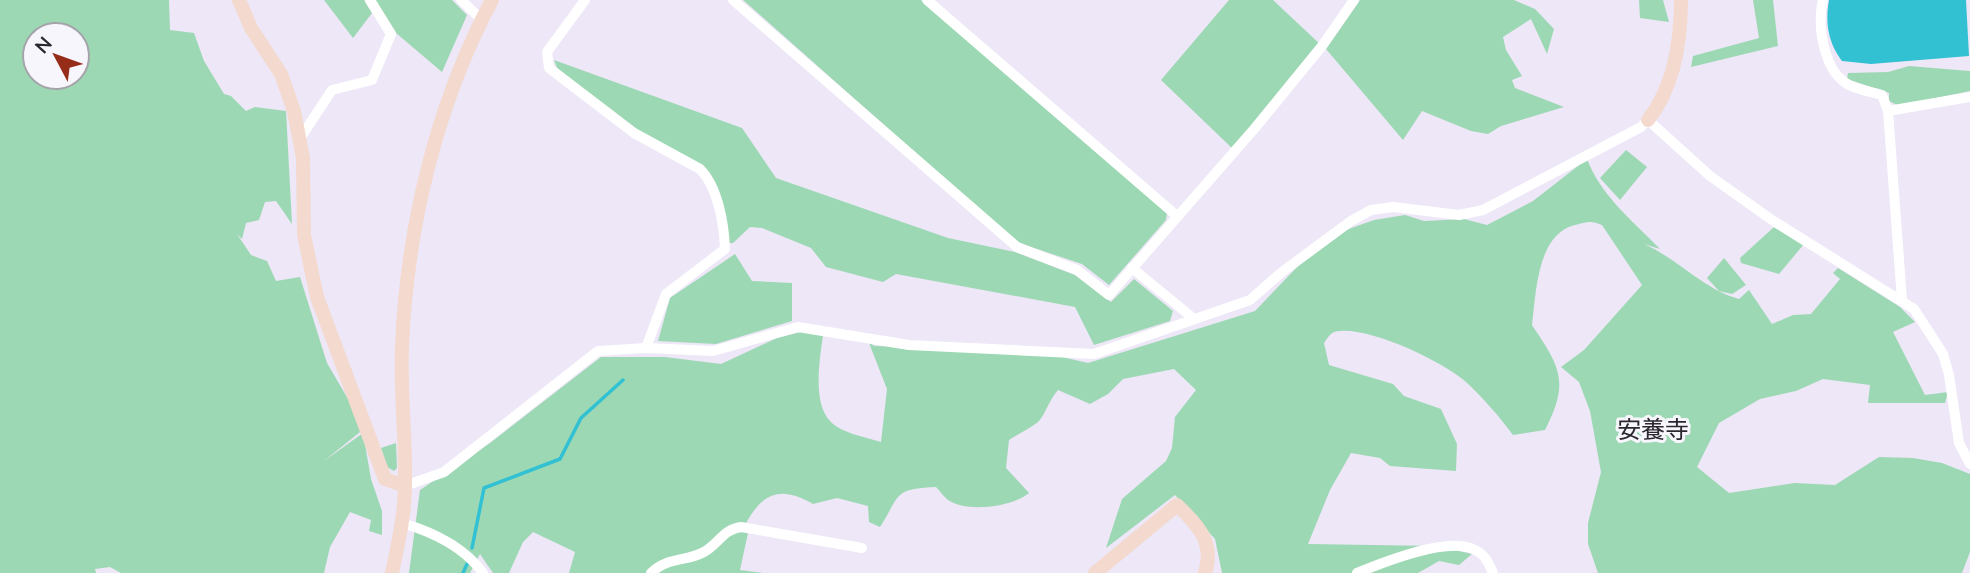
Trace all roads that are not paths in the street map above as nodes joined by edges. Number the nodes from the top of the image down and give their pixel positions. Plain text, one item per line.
1 (239, 0) edge
2 (370, 0) edge
3 (461, 0) edge
4 (492, 0) edge
5 (585, 0) edge
6 (733, 0) edge
7 (927, 0) edge
8 (1354, 0) edge
9 (1681, 0) edge
10 (1824, 0) edge
11 (482, 20) junction
12 (1970, 97) edge
13 (1888, 111) junction
14 (1648, 120) junction
15 (302, 137) junction
16 (1177, 216) junction
17 (1132, 268) junction
18 (1902, 300) junction
19 (1193, 318) junction
20 (646, 348) junction
21 (1970, 464) edge
22 (405, 486) junction
23 (402, 523) junction
24 (862, 548) dead end
25 (482, 572) edge
26 (392, 573) edge
27 (651, 573) edge
28 (1096, 573) edge
29 (1205, 573) edge
30 (1357, 573) edge
31 (1493, 573) edge

1 - 15 street
2 - 15 street
3 - 11 street
4 - 11 street
5 - 20 street
6 - 17 street
7 - 16 street
8 - 16 street
9 - 14 street
10 - 13 street
11 - 22 street
12 - 13 street
13 - 18 street
14 - 18 street
14 - 19 street
15 - 22 street
16 - 17 street
17 - 19 street
18 - 21 street
19 - 20 street
20 - 22 street
22 - 23 street
23 - 25 street
23 - 26 street
24 - 27 street
28 - 29 street
30 - 31 street

